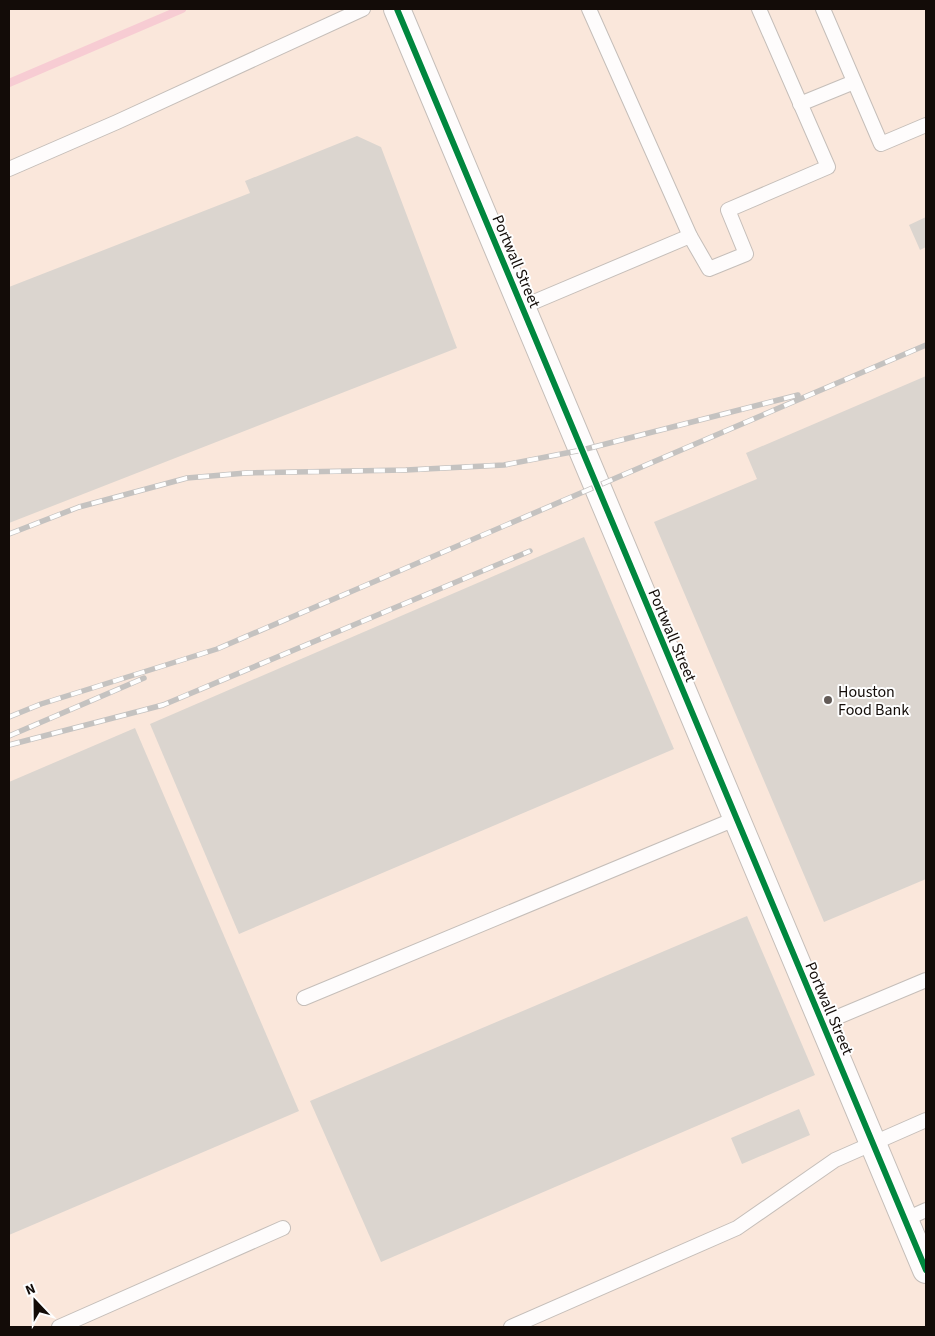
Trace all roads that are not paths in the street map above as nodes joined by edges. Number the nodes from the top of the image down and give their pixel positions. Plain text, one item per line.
1 (363, 9) edge
2 (396, 9) edge
3 (589, 9) edge
4 (758, 9) edge
5 (823, 9) edge
6 (854, 82) junction
7 (800, 104) junction
8 (926, 125) edge
9 (9, 169) edge
10 (690, 236) junction
11 (522, 307) junction
12 (735, 819) junction
13 (926, 980) edge
14 (304, 998) dead end
15 (821, 1024) junction
16 (926, 1120) edge
17 (872, 1143) junction
18 (915, 1215) edge
19 (283, 1228) dead end
20 (926, 1270) edge
21 (59, 1327) edge
22 (511, 1327) edge

1 - 9 lane
2 - 11 street, Portwall Street
3 - 10 lane
4 - 7 lane
5 - 6 lane
6 - 7 lane
6 - 8 lane
7 - 10 lane
10 - 11 lane
11 - 12 street, Portwall Street
12 - 14 lane
12 - 15 street, Portwall Street
13 - 15 lane
15 - 17 street, Portwall Street
16 - 17 lane
17 - 18 street, Portwall Street
17 - 22 lane
18 - 20 street, Portwall Street
19 - 21 lane

